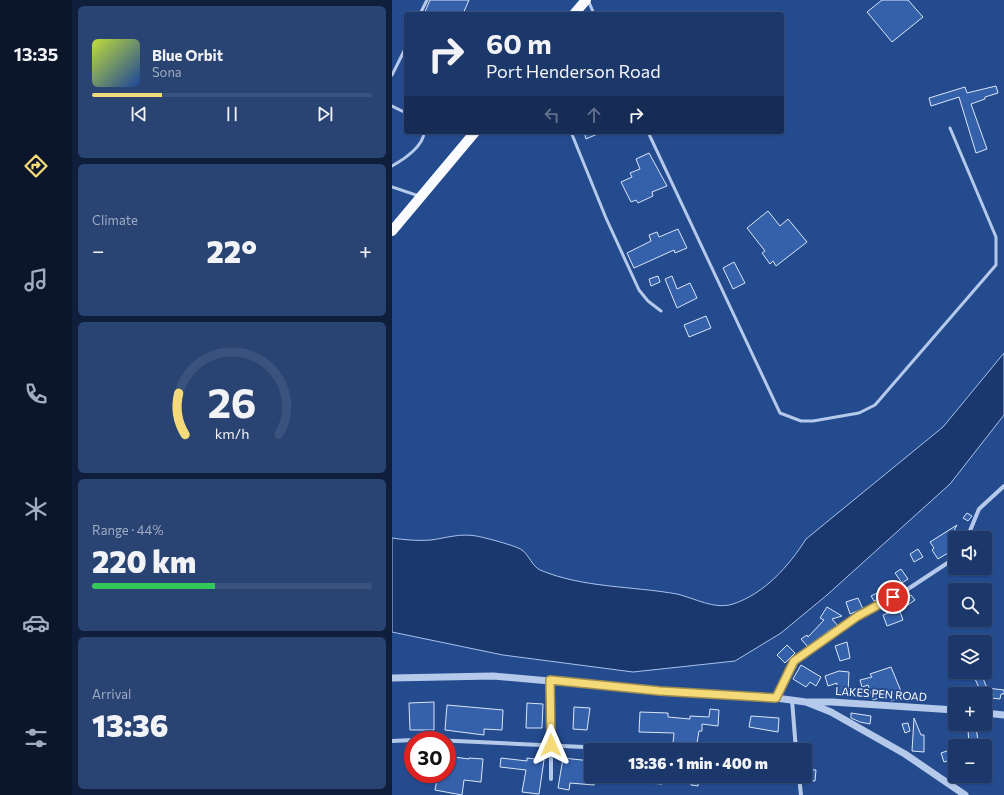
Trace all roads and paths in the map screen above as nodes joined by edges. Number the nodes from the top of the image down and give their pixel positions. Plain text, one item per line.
1 (427, 0) edge
2 (587, 0) edge
3 (421, 12) edge
4 (576, 12) edge
5 (593, 12) edge
6 (404, 51) edge
7 (392, 75) edge
8 (392, 106) edge
9 (404, 112) edge
10 (950, 128) dead end
11 (424, 134) edge
12 (473, 134) edge
13 (572, 134) edge
14 (649, 134) edge
15 (392, 166) edge
16 (392, 187) edge
17 (421, 196) junction
18 (392, 231) edge
19 (661, 311) dead end
20 (1004, 486) edge
21 (970, 531) edge
22 (948, 563) edge
23 (392, 678) edge
24 (550, 680) junction
25 (776, 698) junction
26 (792, 700) junction
27 (806, 702) junction
28 (948, 710) edge
29 (992, 714) edge
30 (1004, 715) edge
31 (404, 740) edge
32 (392, 741) edge
33 (456, 741) edge
34 (795, 743) edge
35 (551, 745) junction
36 (584, 747) edge
37 (551, 779) dead end
38 (800, 783) edge
39 (801, 795) edge
40 (965, 795) edge

1 - 3 lane
2 - 4 main road
2 - 5 lane
6 - 7 lane
8 - 9 lane
10 - 14 lane
11 - 15 lane
12 - 17 main road
13 - 19 lane
16 - 17 lane
17 - 18 main road
20 - 21 street
22 - 25 street
23 - 24 street
24 - 25 street
24 - 35 street
25 - 26 street
26 - 27 street
26 - 34 street
27 - 28 street, LAKES PEN ROAD
27 - 40 street
29 - 30 street
31 - 32 street
33 - 35 street
35 - 36 street
35 - 37 street
38 - 39 street

